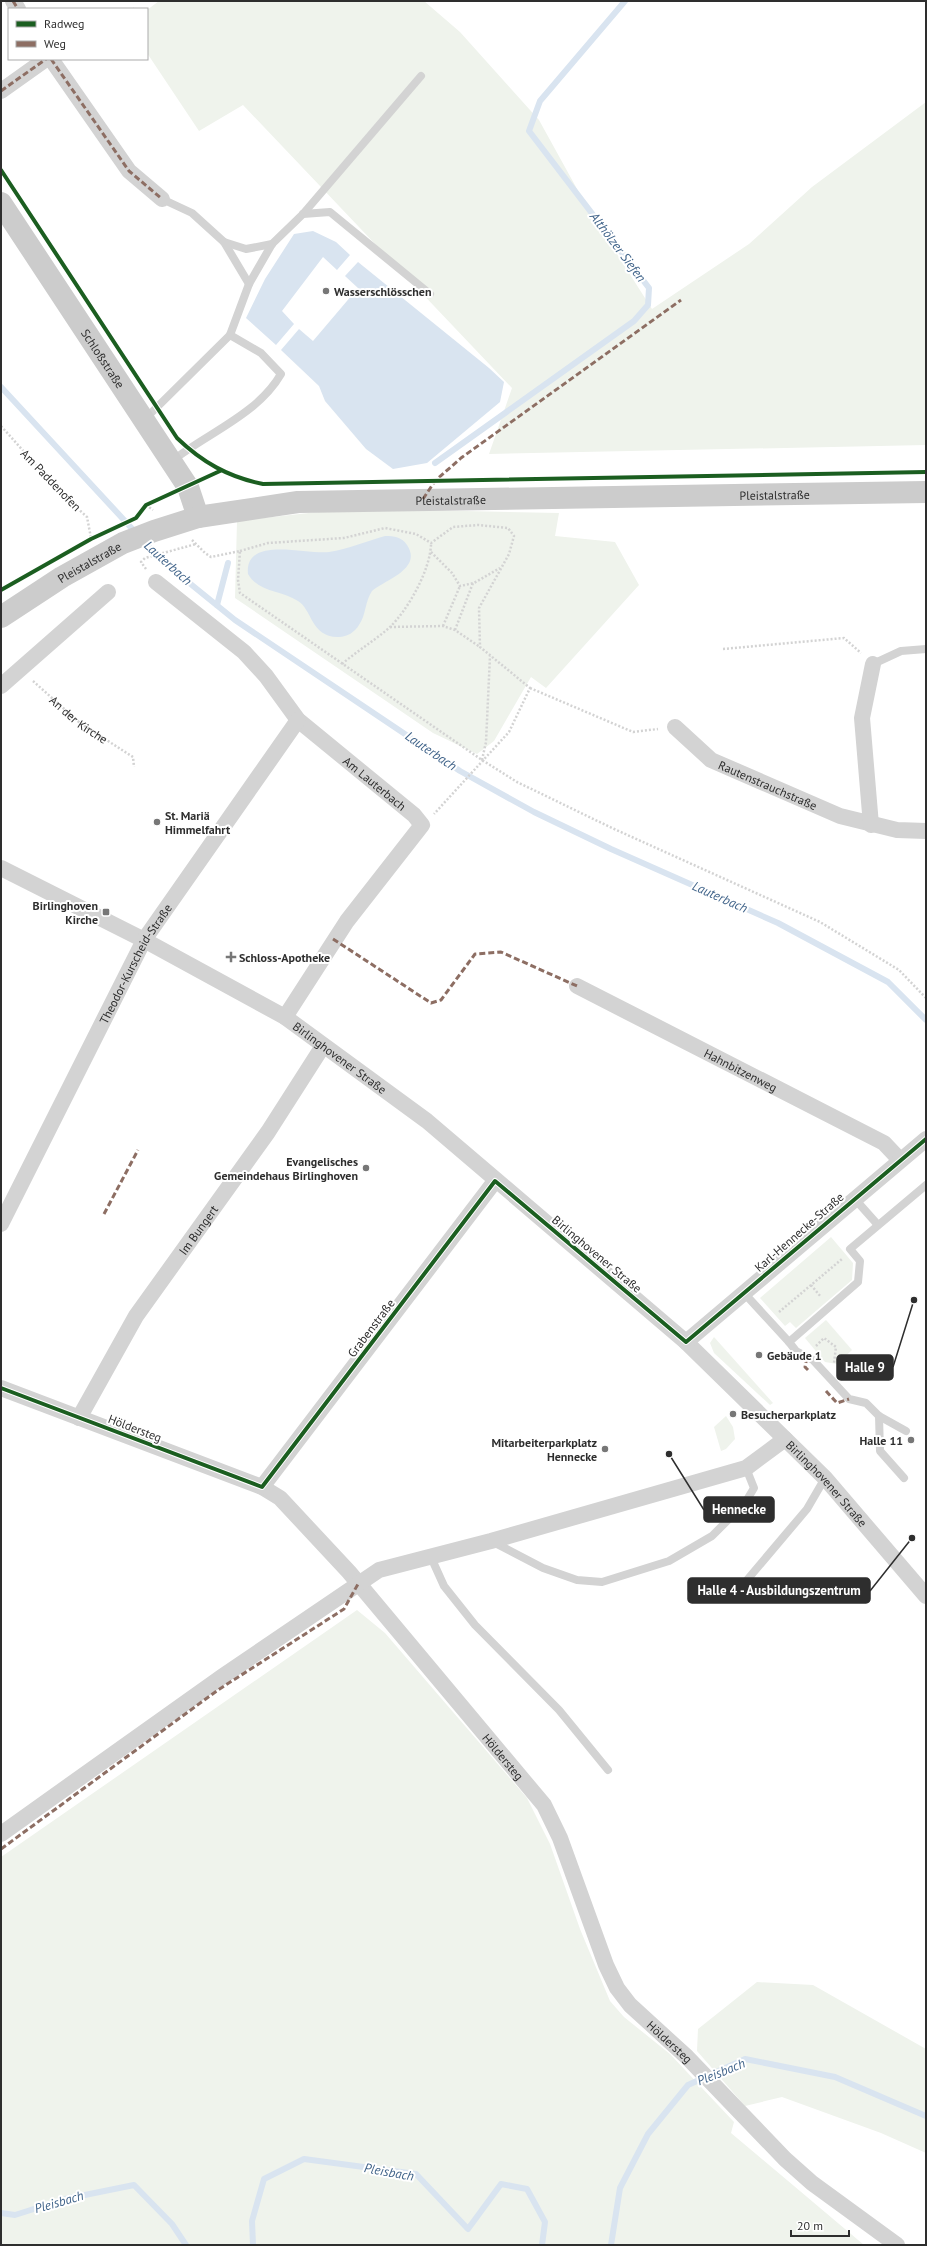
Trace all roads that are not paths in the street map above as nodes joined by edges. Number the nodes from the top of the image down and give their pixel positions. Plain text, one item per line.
1 (45, 60) edge
2 (52, 60) edge
3 (421, 76) dead end
4 (1, 91) edge
5 (162, 198) joint
6 (1, 203) edge
7 (303, 214) junction
8 (224, 242) junction
9 (272, 244) junction
10 (249, 284) junction
11 (430, 294) dead end
12 (230, 335) junction
13 (143, 421) junction
14 (171, 461) junction
15 (926, 492) edge
16 (198, 517) junction
17 (156, 582) dead end
18 (108, 592) dead end
19 (1, 617) edge
20 (926, 649) edge
21 (873, 664) joint
22 (1, 686) edge
23 (298, 720) junction
24 (675, 727) road end
25 (871, 825) junction
26 (926, 830) edge
27 (1, 868) edge
28 (144, 940) junction
29 (577, 986) dead end
30 (285, 1017) junction
31 (323, 1046) junction
32 (926, 1139) edge
33 (900, 1160) junction
34 (495, 1181) junction
35 (926, 1186) edge
36 (854, 1198) junction
37 (1, 1224) edge
38 (878, 1225) junction
39 (744, 1292) junction
40 (686, 1342) junction
41 (789, 1342) junction
42 (1, 1388) edge
43 (879, 1416) junction
44 (79, 1418) junction
45 (906, 1431) dead end
46 (785, 1439) junction
47 (746, 1468) junction
48 (825, 1478) junction
49 (904, 1478) dead end
50 (262, 1487) junction
51 (491, 1541) junction
52 (430, 1555) junction
53 (358, 1584) junction
54 (736, 1593) dead end
55 (926, 1596) edge
56 (608, 1770) dead end
57 (1, 1834) edge
58 (896, 2245) edge

1 - 4 street
2 - 5 street
3 - 7 lane
5 - 8 lane
6 - 13 main road, Schloßstraße
7 - 9 lane
7 - 11 lane
8 - 9 lane
8 - 10 lane
9 - 10 lane
10 - 12 lane
12 - 13 lane
12 - 14 lane
13 - 14 main road, Schloßstraße
14 - 16 main road, Schloßstraße
15 - 16 main road, Pleistalstraße
16 - 19 main road, Pleistalstraße
17 - 23 street, Am Lauterbach
18 - 22 street
20 - 21 lane
21 - 25 street
23 - 28 street, Theodor-Kurscheid-Straße
23 - 30 street, Am Lauterbach
24 - 25 street, Rautenstrauchstraße
25 - 26 street, Rautenstrauchstraße
27 - 28 street, Birlinghovener Straße
28 - 30 street, Birlinghovener Straße
28 - 37 street, Theodor-Kurscheid-Straße
29 - 33 street, Hahnbitzenweg
30 - 31 street, Birlinghovener Straße
31 - 34 street, Birlinghovener Straße
31 - 44 street, Im Bungert
32 - 33 street, Karl-Hennecke-Straße
33 - 36 street, Karl-Hennecke-Straße
34 - 40 street, Birlinghovener Straße
34 - 50 street, Grabenstraße
35 - 38 lane
36 - 38 lane
36 - 39 street, Karl-Hennecke-Straße
38 - 41 lane
39 - 40 street, Karl-Hennecke-Straße
39 - 41 lane
40 - 46 street, Birlinghovener Straße
41 - 43 lane
42 - 44 street, Höldersteg
43 - 45 lane
43 - 49 lane
44 - 50 street, Höldersteg
46 - 47 street
46 - 48 street, Birlinghovener Straße
47 - 51 street
47 - 51 lane
48 - 54 lane
48 - 55 street, Birlinghovener Straße
50 - 53 street, Höldersteg
51 - 52 street
52 - 53 street
52 - 56 lane
53 - 57 street
53 - 58 street, Höldersteg

